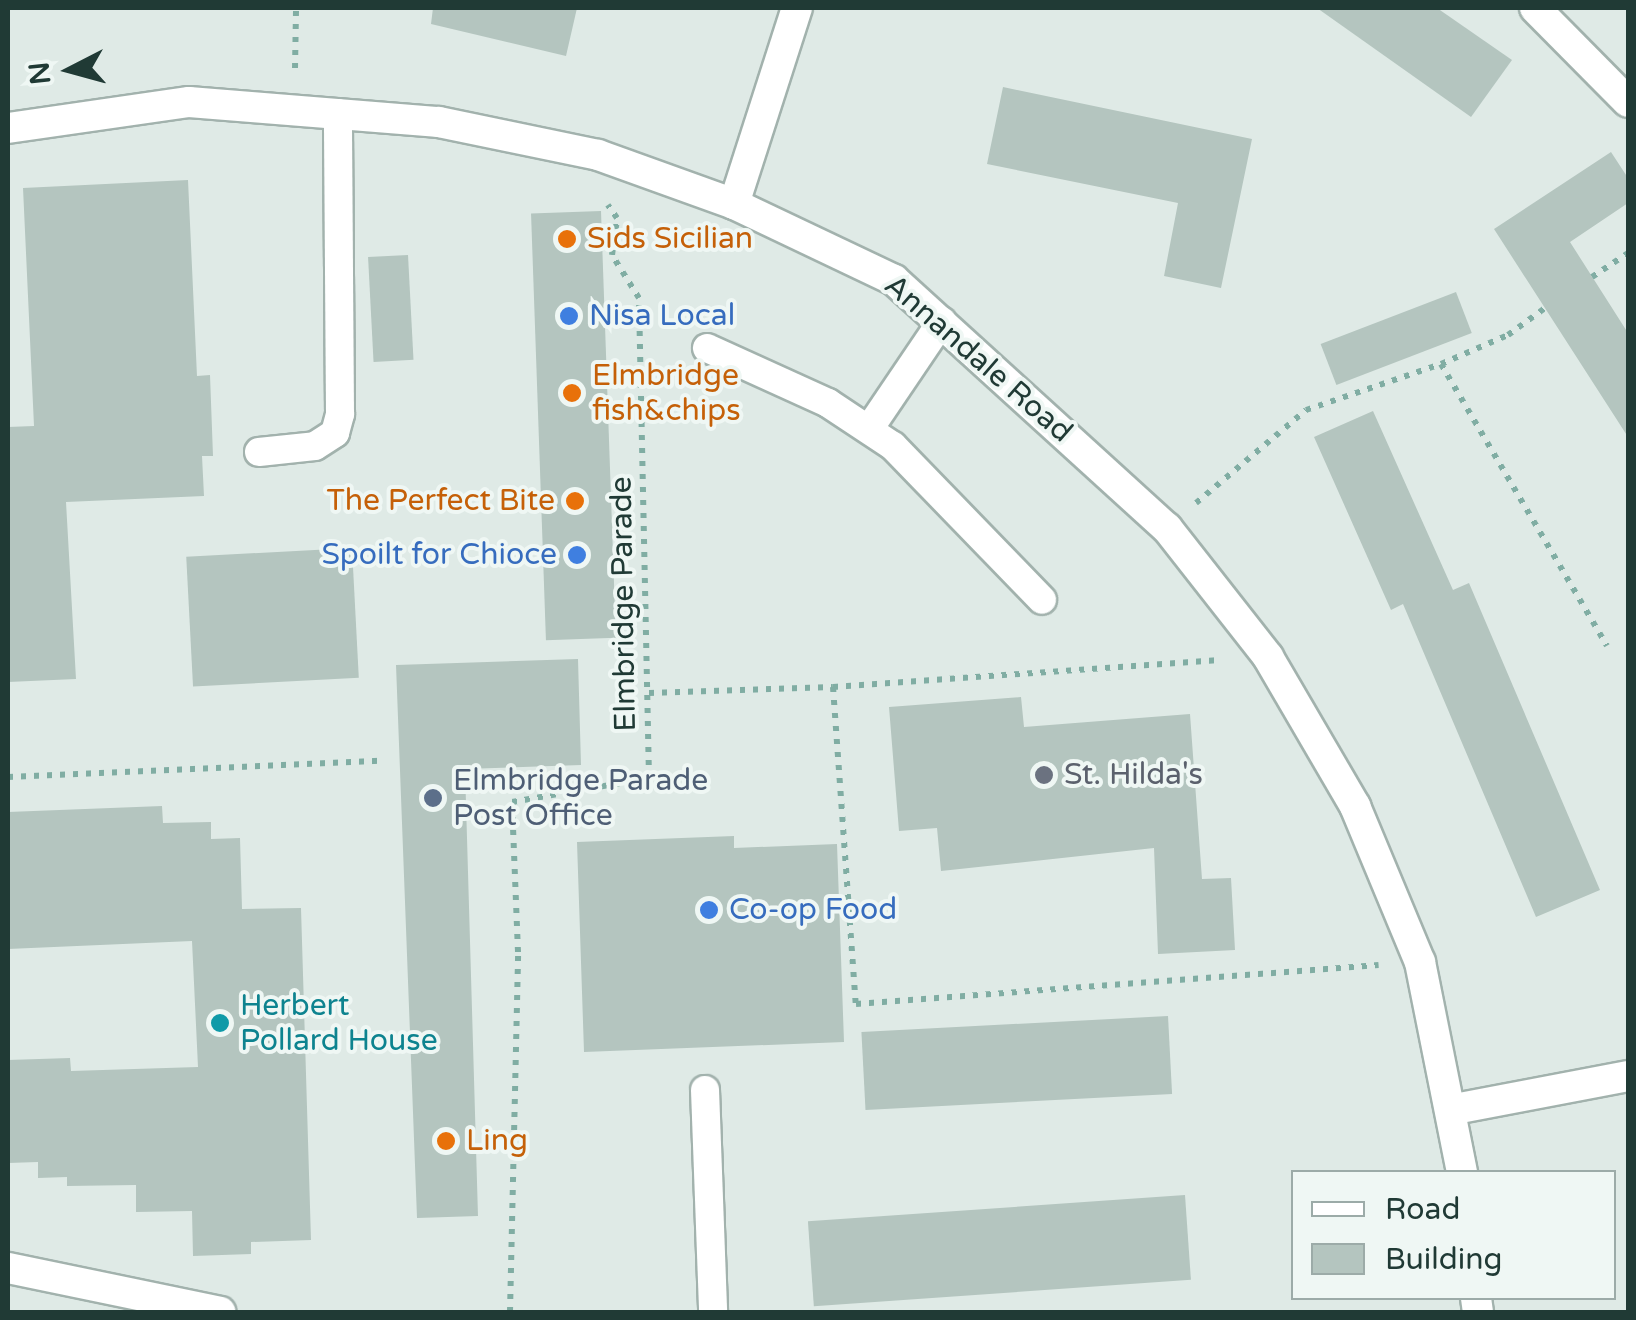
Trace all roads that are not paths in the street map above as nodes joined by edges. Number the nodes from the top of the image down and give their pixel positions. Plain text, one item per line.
1 (796, 8) edge
2 (1535, 8) edge
3 (1628, 102) edge
4 (338, 113) junction
5 (8, 128) edge
6 (734, 204) junction
7 (942, 321) junction
8 (707, 348) dead end
9 (869, 429) junction
10 (259, 452) dead end
11 (1042, 600) dead end
12 (1628, 1076) edge
13 (706, 1090) dead end
14 (1455, 1109) junction
15 (1462, 1170) edge
16 (8, 1268) edge
17 (220, 1312) edge
18 (712, 1312) edge

1 - 6 street
2 - 3 street
4 - 5 street, Annandale Road
4 - 6 street, Annandale Road
4 - 10 lane
6 - 7 street, Annandale Road
7 - 9 lane
7 - 14 street, Annandale Road
8 - 9 lane
9 - 11 lane
12 - 14 street
13 - 18 lane
14 - 15 street, Annandale Road
16 - 17 street

